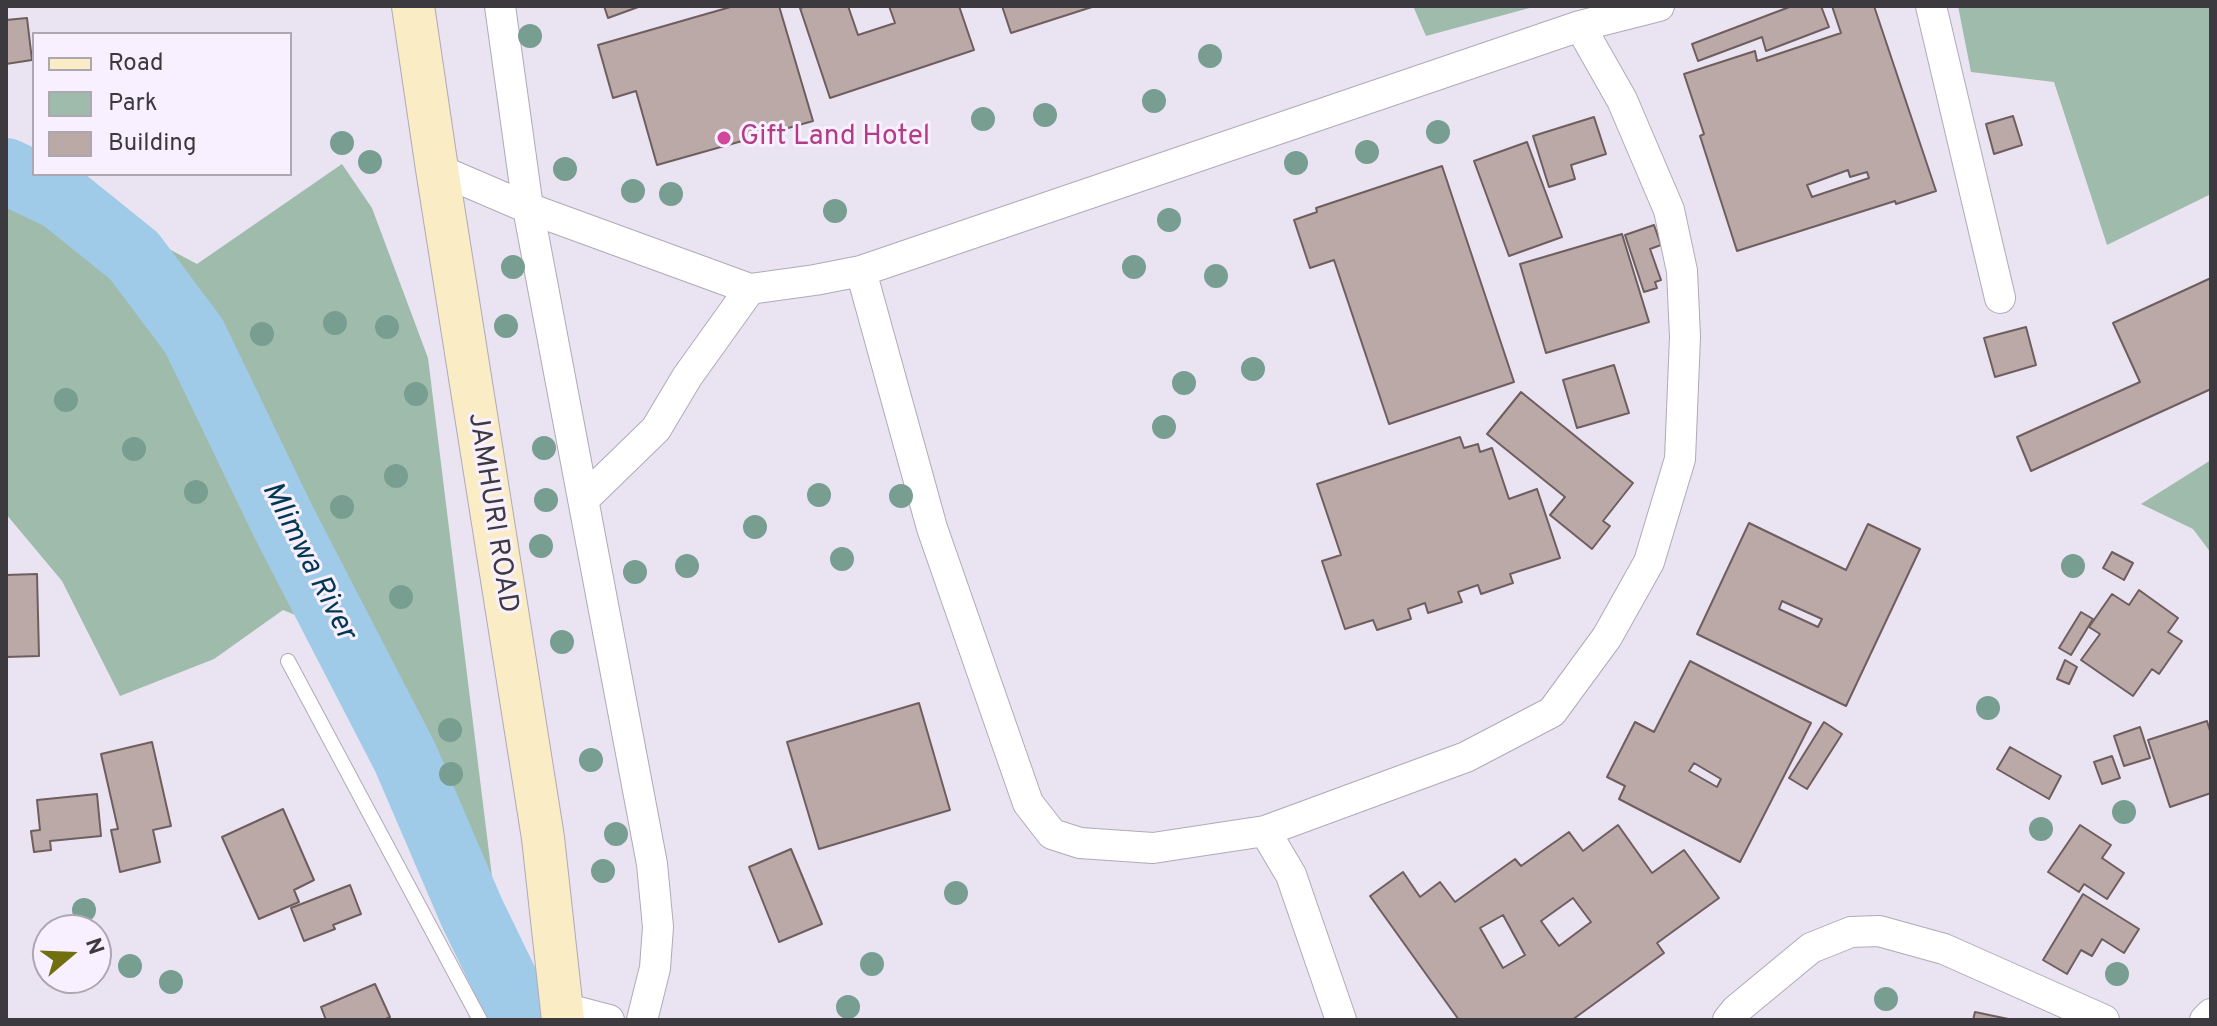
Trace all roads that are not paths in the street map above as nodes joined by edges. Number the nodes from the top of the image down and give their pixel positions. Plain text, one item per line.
1 (413, 6) edge
2 (500, 6) edge
3 (1659, 6) edge
4 (1931, 6) edge
5 (1580, 26) junction
6 (437, 169) junction
7 (528, 208) junction
8 (861, 271) junction
9 (750, 289) junction
10 (2000, 298) dead end
11 (584, 499) junction
12 (288, 661) dead end
13 (1265, 831) junction
14 (563, 1014) edge
15 (2211, 1014) edge
16 (480, 1020) edge
17 (609, 1020) edge
18 (642, 1020) edge
19 (1341, 1020) edge
20 (1728, 1020) edge
21 (2104, 1020) edge
22 (2205, 1020) edge

1 - 6 main road, JAMHURI ROAD
2 - 7 street
3 - 5 street
4 - 10 street
5 - 8 street
5 - 13 street
6 - 7 street
6 - 14 main road, JAMHURI ROAD
7 - 9 street
7 - 11 street
8 - 9 street
8 - 13 street
9 - 11 street
11 - 18 street
12 - 16 lane
13 - 19 street
14 - 17 street
15 - 22 street
20 - 21 street

